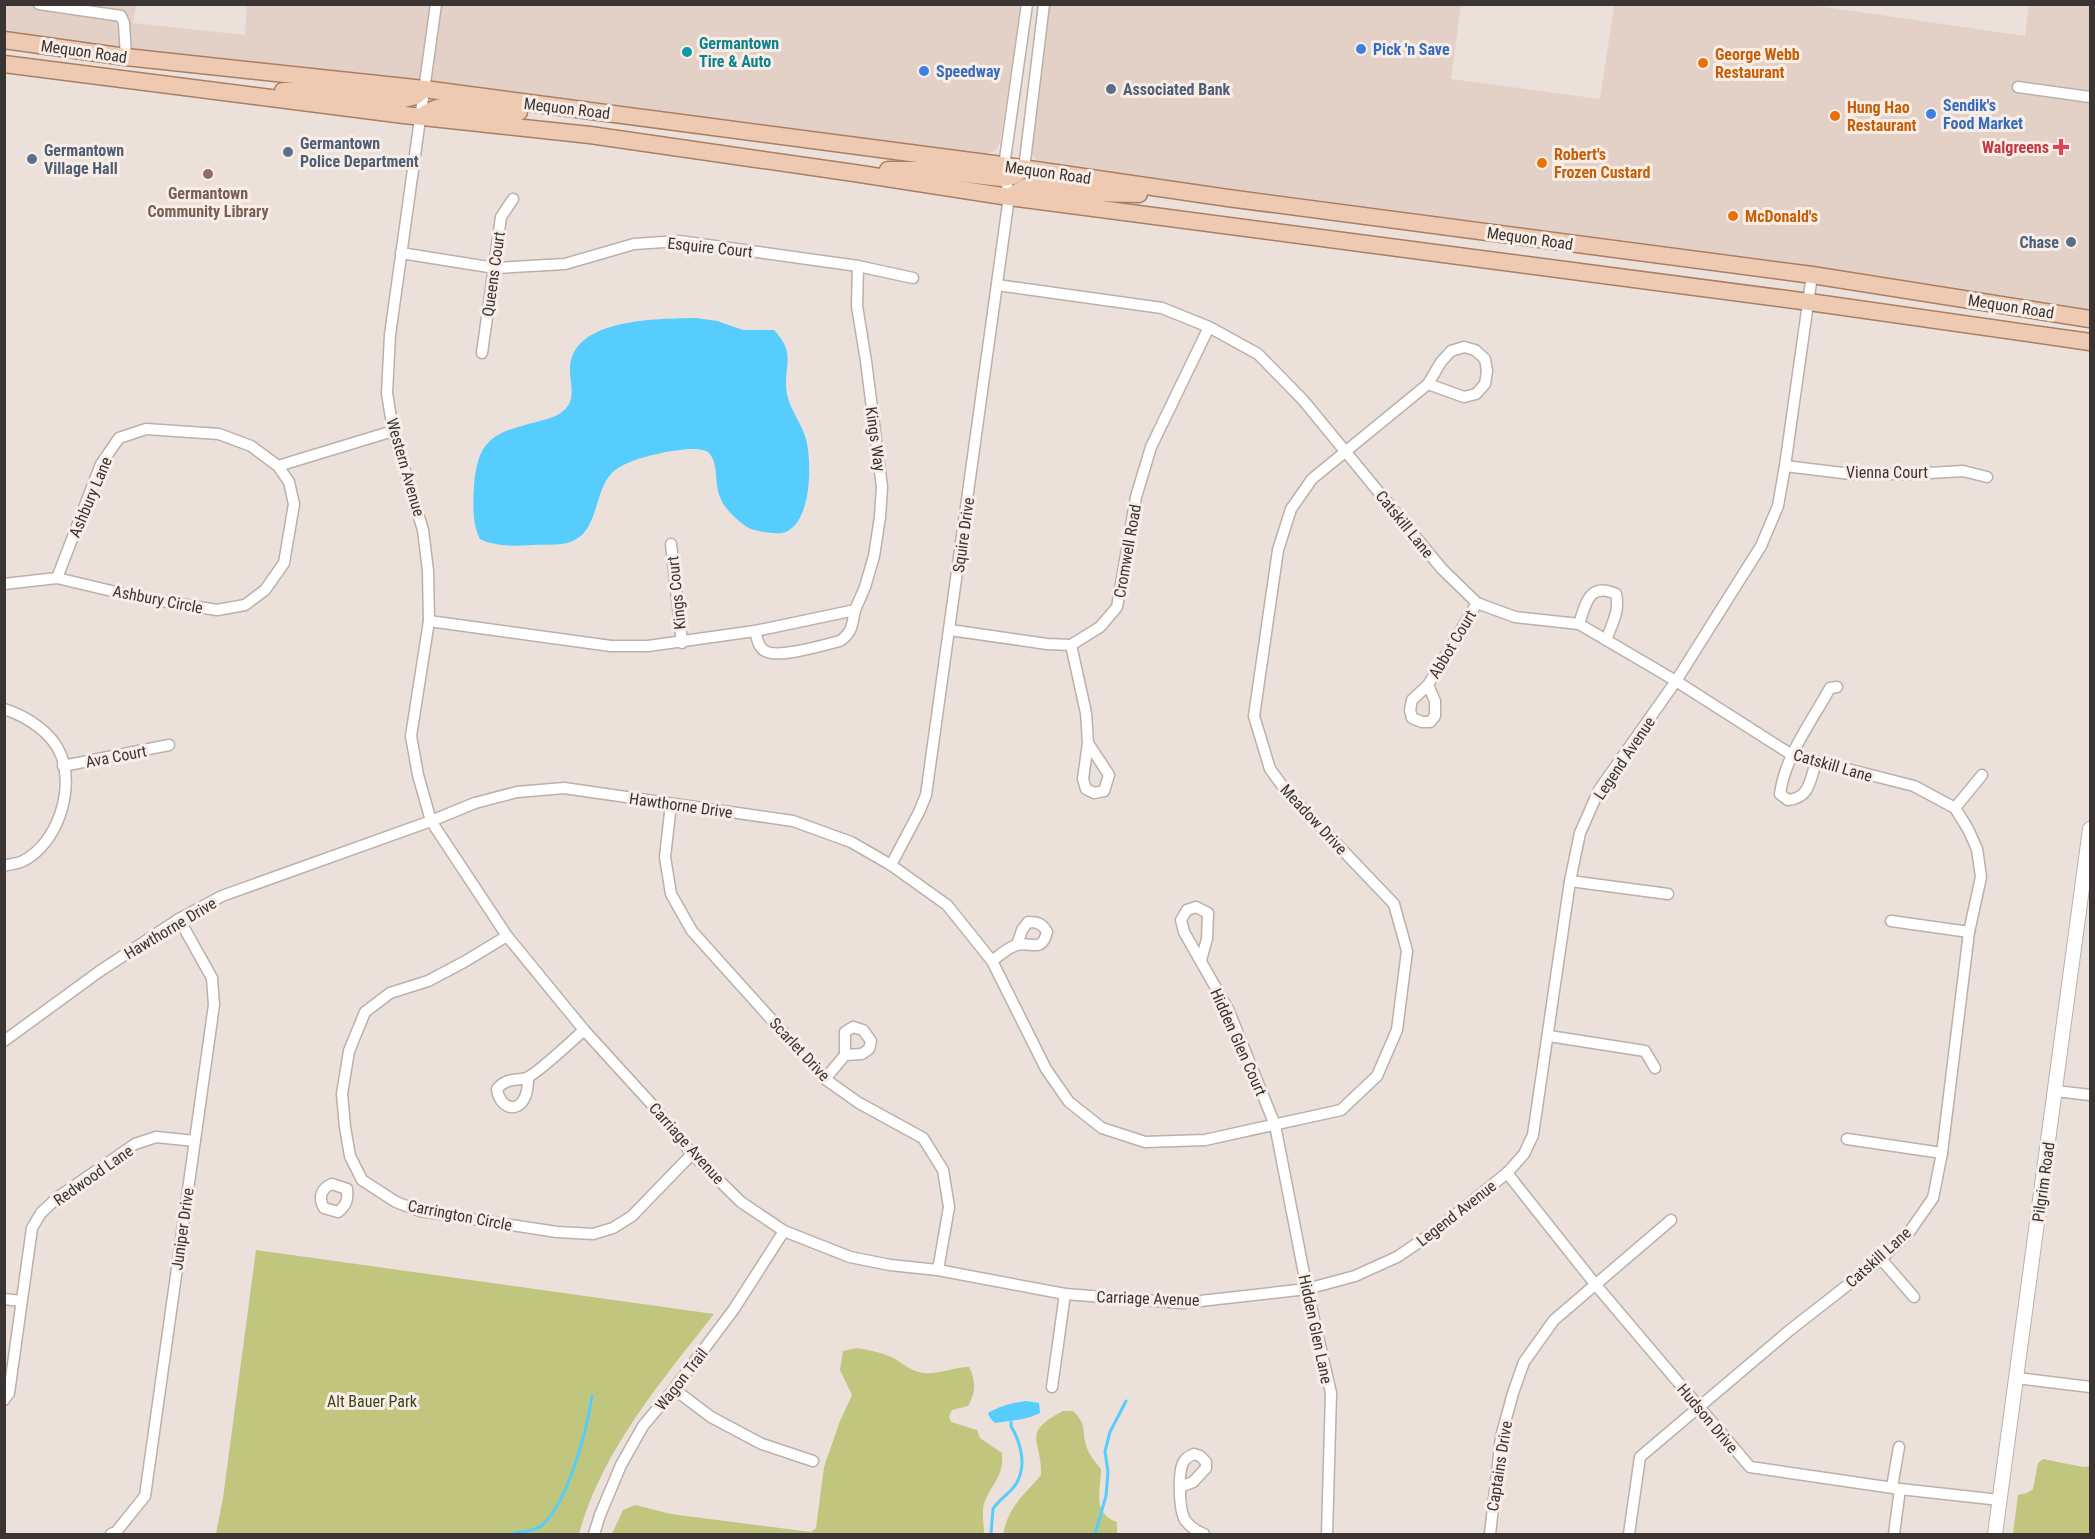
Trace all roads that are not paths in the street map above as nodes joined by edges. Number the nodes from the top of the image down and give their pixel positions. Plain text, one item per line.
1 (39, 4) edge
2 (436, 4) edge
3 (1027, 4) edge
4 (1044, 4) edge
5 (5, 40) edge
6 (126, 57) junction
7 (4, 64) edge
8 (2018, 87) dead end
9 (424, 89) junction
10 (256, 96) junction
11 (2091, 97) edge
12 (559, 108) junction
13 (601, 112) junction
14 (421, 117) junction
15 (597, 137) junction
16 (1024, 169) junction
17 (1005, 171) junction
18 (854, 172) junction
19 (1185, 192) junction
20 (1009, 197) junction
21 (513, 199) dead end
22 (402, 253) junction
23 (858, 266) junction
24 (495, 268) junction
25 (1812, 275) junction
26 (913, 278) dead end
27 (997, 285) junction
28 (1809, 302) junction
29 (2091, 319) edge
30 (1209, 327) junction
31 (2088, 342) edge
32 (482, 352) dead end
33 (1428, 384) junction
34 (393, 431) junction
35 (1346, 452) junction
36 (278, 466) junction
37 (1785, 466) junction
38 (1987, 477) dead end
39 (671, 544) dead end
40 (57, 578) junction
41 (4, 584) edge
42 (1477, 603) junction
43 (855, 610) junction
44 (429, 621) junction
45 (1579, 624) junction
46 (755, 630) junction
47 (950, 630) junction
48 (1606, 640) junction
49 (682, 643) junction
50 (1071, 645) junction
51 (1676, 681) junction
52 (1428, 685) dead end
53 (1838, 687) dead end
54 (4, 709) edge
55 (1088, 743) dead end
56 (169, 745) dead end
57 (1792, 755) junction
58 (1816, 762) junction
59 (63, 766) junction
60 (1983, 775) dead end
61 (671, 804) junction
62 (1955, 807) junction
63 (431, 821) junction
64 (2091, 830) edge
65 (891, 865) junction
66 (4, 866) edge
67 (1570, 881) junction
68 (1668, 894) dead end
69 (179, 919) junction
70 (1891, 921) dead end
71 (1969, 932) junction
72 (507, 936) junction
73 (1017, 945) dead end
74 (1201, 960) dead end
75 (992, 961) junction
76 (584, 1030) junction
77 (1549, 1036) junction
78 (4, 1041) edge
79 (845, 1055) dead end
80 (1655, 1068) dead end
81 (528, 1077) dead end
82 (825, 1079) junction
83 (2056, 1091) junction
84 (2091, 1095) edge
85 (1275, 1125) junction
86 (1847, 1139) dead end
87 (195, 1141) junction
88 (1942, 1153) junction
89 (692, 1154) junction
90 (1507, 1173) junction
91 (362, 1180) junction
92 (347, 1189) dead end
93 (1671, 1220) dead end
94 (784, 1231) junction
95 (1881, 1258) junction
96 (938, 1270) junction
97 (1594, 1284) junction
98 (1307, 1288) junction
99 (1065, 1293) junction
100 (1914, 1297) dead end
101 (4, 1299) edge
102 (21, 1301) junction
103 (2017, 1378) junction
104 (1052, 1387) dead end
105 (2091, 1387) edge
106 (674, 1389) junction
107 (4, 1400) edge
108 (1698, 1408) junction
109 (1899, 1447) dead end
110 (813, 1461) dead end
111 (1180, 1487) dead end
112 (1896, 1488) junction
113 (2000, 1500) junction
114 (111, 1534) edge
115 (594, 1534) edge
116 (1204, 1534) edge
117 (1326, 1534) edge
118 (1490, 1534) edge
119 (1629, 1534) edge
120 (1894, 1534) edge
121 (1995, 1534) edge

1 - 6 street
2 - 9 street, Western Avenue
3 - 17 street, Squire Drive
4 - 16 street, Squire Drive
5 - 6 main road, Mequon Road
6 - 9 main road, Mequon Road
7 - 10 main road, Mequon Road
8 - 11 street
9 - 10 main road
9 - 12 main road, Mequon Road
9 - 14 street, Western Avenue
10 - 14 main road, Mequon Road
12 - 13 main road, Mequon Road
12 - 14 main road
13 - 15 main road
13 - 17 main road, Mequon Road
14 - 15 main road, Mequon Road
14 - 22 street, Western Avenue
15 - 18 main road, Mequon Road
16 - 17 main road
16 - 19 main road, Mequon Road
16 - 20 street, Squire Drive
17 - 18 main road
17 - 20 street, Squire Drive
18 - 20 main road, Mequon Road
19 - 20 main road
19 - 25 main road, Mequon Road
20 - 27 street, Squire Drive
20 - 28 main road, Mequon Road
21 - 24 street, Queens Court
22 - 24 street, Esquire Court
22 - 34 street, Western Avenue
23 - 24 street, Esquire Court
23 - 26 street, Esquire Court
23 - 43 street, Kings Way
24 - 32 street, Queens Court
25 - 28 street, Legend Avenue
25 - 29 main road, Mequon Road
27 - 30 street, Catskill Lane
27 - 47 street, Squire Drive
28 - 31 main road, Mequon Road
28 - 37 street, Legend Avenue
30 - 35 street, Catskill Lane
30 - 50 street, Cromwell Road
33 - 33 street
33 - 35 street, Meadow Drive
34 - 36 street
34 - 44 street, Western Avenue
35 - 42 street, Catskill Lane
35 - 85 street, Meadow Drive
36 - 40 street, Ashbury Lane
36 - 40 street, Ashbury Circle
37 - 38 street, Vienna Court
37 - 51 street, Legend Avenue
39 - 49 street, Kings Court
40 - 41 street
42 - 45 street, Catskill Lane
42 - 52 street, Abbot Court
43 - 46 street
43 - 46 street, Kings Way
44 - 49 street
44 - 63 street, Western Avenue
45 - 48 street, Catskill Lane
45 - 48 street
46 - 49 street
47 - 50 street
47 - 65 street, Squire Drive
48 - 51 street, Catskill Lane
50 - 55 street
51 - 57 street, Catskill Lane
51 - 67 street, Legend Avenue
53 - 57 street
54 - 59 street
56 - 59 street, Ava Court
57 - 58 street, Catskill Lane
57 - 58 street
58 - 62 street, Catskill Lane
59 - 66 street
60 - 62 street
61 - 63 street, Hawthorne Drive
61 - 65 street, Hawthorne Drive
61 - 82 street, Scarlet Drive
62 - 71 street, Catskill Lane
63 - 69 street, Hawthorne Drive
63 - 72 street, Carriage Avenue
64 - 83 street, Pilgrim Road
65 - 75 street, Hawthorne Drive
67 - 68 street
67 - 77 street, Legend Avenue
69 - 78 street, Hawthorne Drive
69 - 87 street, Juniper Drive
70 - 71 street
71 - 88 street, Catskill Lane
72 - 76 street, Carriage Avenue
72 - 91 street
73 - 75 street
74 - 85 street, Hidden Glen Court
75 - 85 street, Hawthorne Drive
76 - 81 street
76 - 89 street, Carriage Avenue
77 - 80 street
77 - 90 street, Legend Avenue
79 - 82 street
82 - 96 street, Scarlet Drive
83 - 84 street
83 - 103 street, Pilgrim Road
85 - 98 street, Hidden Glen Lane
86 - 88 street
87 - 102 street, Redwood Lane
87 - 114 street, Juniper Drive
88 - 95 street, Catskill Lane
89 - 91 street, Carrington Circle
89 - 94 street, Carriage Avenue
90 - 97 street, Hudson Drive
90 - 98 street, Legend Avenue
91 - 92 street
93 - 97 street, Captains Drive
94 - 96 street, Carriage Avenue
94 - 106 street, Wagon Trail
95 - 100 street
95 - 108 street, Catskill Lane
96 - 99 street, Carriage Avenue
97 - 108 street, Hudson Drive
97 - 118 street, Captains Drive
98 - 99 street, Carriage Avenue
98 - 117 street, Hidden Glen Lane
99 - 104 street
101 - 102 street
102 - 107 street, Redwood Lane
103 - 105 street
103 - 113 street, Pilgrim Road
106 - 110 street
106 - 115 street, Wagon Trail
108 - 112 street, Hudson Drive
108 - 119 street, Catskill Lane
109 - 112 street
111 - 116 street
112 - 113 street, Hudson Drive
112 - 120 street
113 - 121 street, Pilgrim Road

